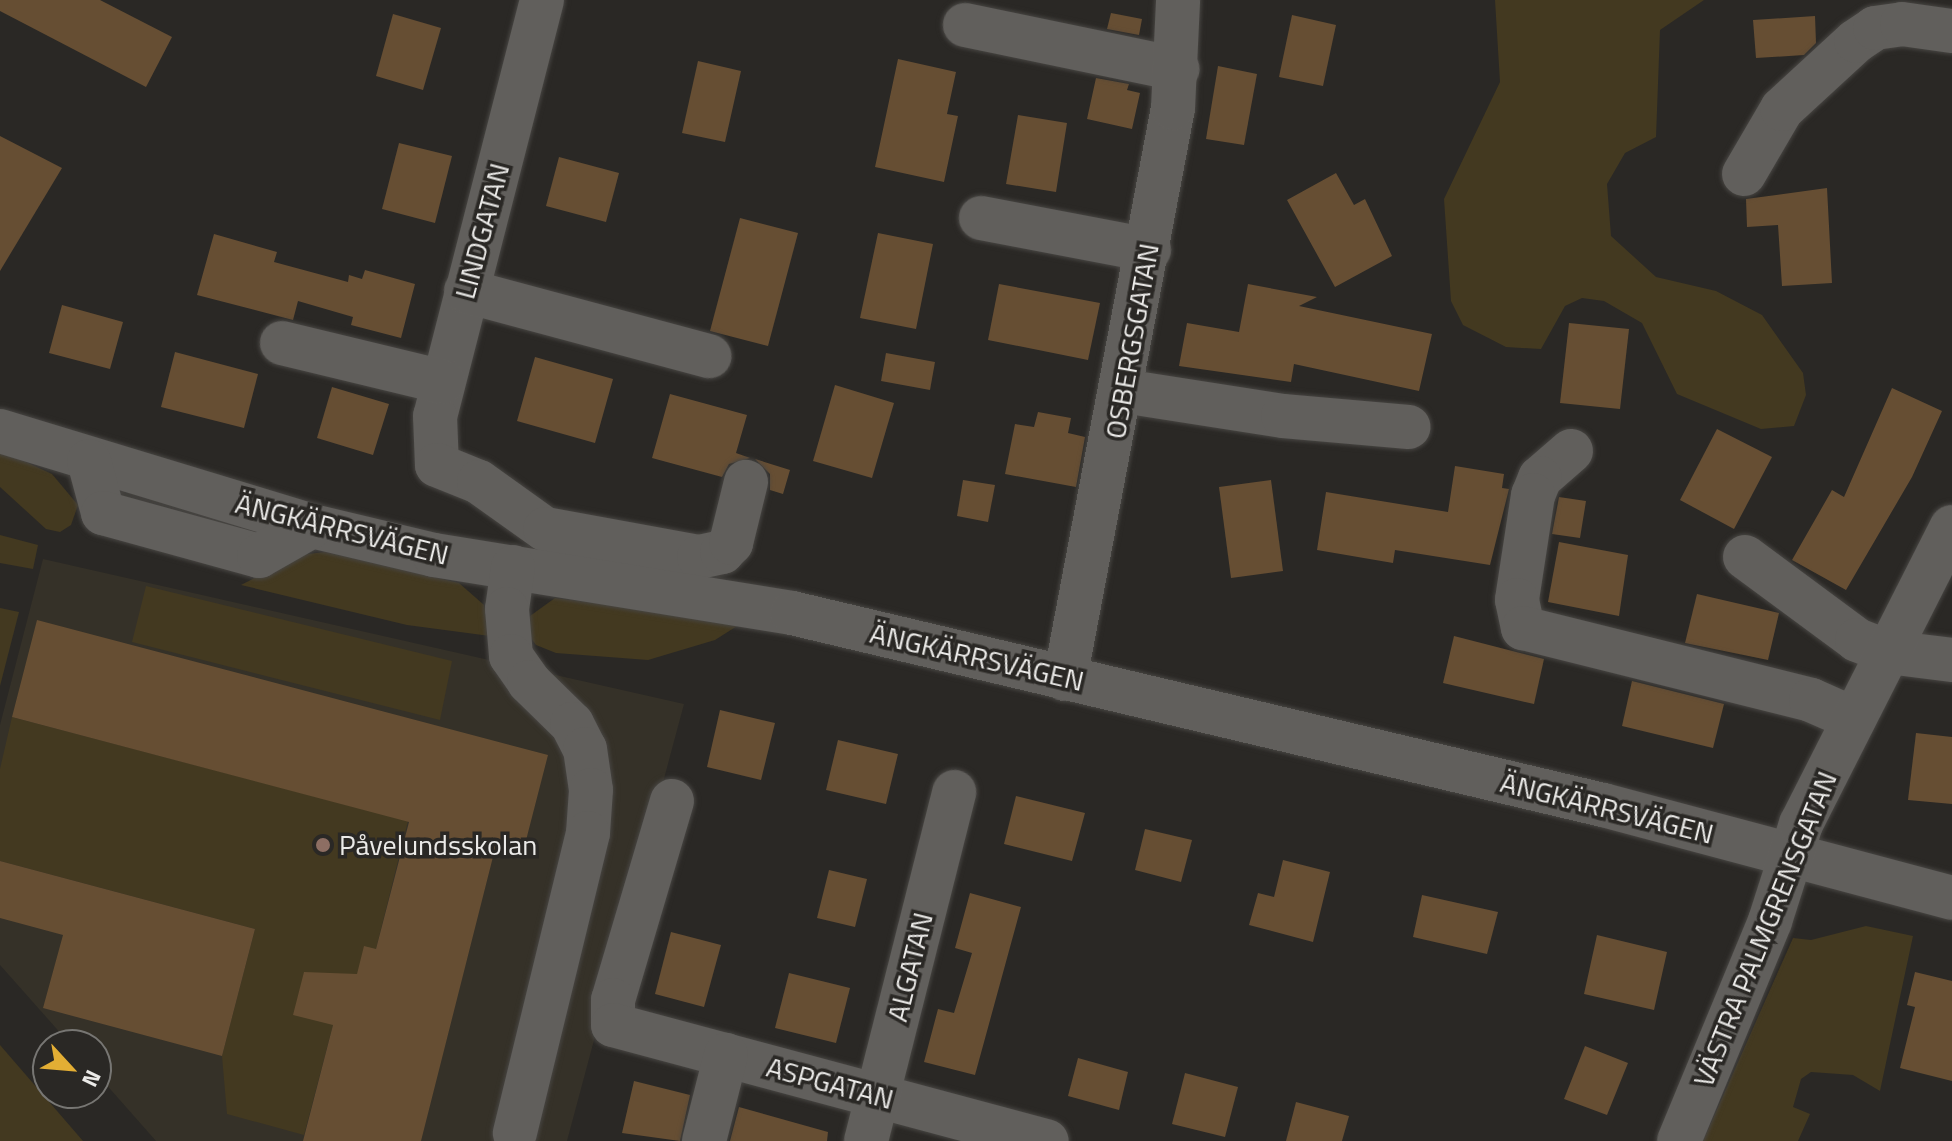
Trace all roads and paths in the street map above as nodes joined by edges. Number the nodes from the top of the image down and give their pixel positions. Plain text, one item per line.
1 (542, 0) edge
2 (1178, 0) edge
3 (965, 25) dead end
4 (1952, 31) edge
5 (1178, 69) junction
6 (1744, 174) dead end
7 (981, 218) dead end
8 (1149, 250) junction
9 (466, 291) junction
10 (282, 343) dead end
11 (709, 356) dead end
12 (443, 382) junction
13 (1123, 391) junction
14 (1409, 427) dead end
15 (0, 431) edge
16 (1571, 451) dead end
17 (746, 482) dead end
18 (1952, 527) edge
19 (1745, 557) dead end
20 (513, 567) junction
21 (1888, 652) junction
22 (1952, 660) edge
23 (1065, 679) junction
24 (1854, 719) junction
25 (954, 792) dead end
26 (672, 801) dead end
27 (1792, 856) junction
28 (1952, 898) edge
29 (726, 1055) junction
30 (878, 1097) junction
31 (515, 1133) dead end
32 (704, 1141) edge
33 (866, 1141) edge
34 (1047, 1141) edge
35 (1679, 1141) edge

1 - 9 street, LINDGATAN
2 - 5 street, OSBERGSGATAN
3 - 5 street
4 - 6 street
5 - 8 street, OSBERGSGATAN
7 - 8 street
8 - 13 street, OSBERGSGATAN
9 - 11 street
9 - 12 street, LINDGATAN
10 - 12 street
12 - 17 street, LINDGATAN
13 - 14 street
13 - 23 street, OSBERGSGATAN
15 - 20 street, ÄNGKÄRRSVÄGEN
16 - 24 street
18 - 21 street, VÄSTRA PALMGRENSGATAN
19 - 21 street
20 - 23 street, ÄNGKÄRRSVÄGEN
20 - 31 street
21 - 22 street
21 - 24 street, VÄSTRA PALMGRENSGATAN
23 - 27 street, ÄNGKÄRRSVÄGEN
24 - 27 street, VÄSTRA PALMGRENSGATAN
25 - 30 street, ALGATAN
26 - 29 street, ASPGATAN
27 - 28 street, ÄNGKÄRRSVÄGEN
27 - 35 street, VÄSTRA PALMGRENSGATAN
29 - 30 street, ASPGATAN
29 - 32 street
30 - 33 street, ALGATAN
30 - 34 street, ASPGATAN

